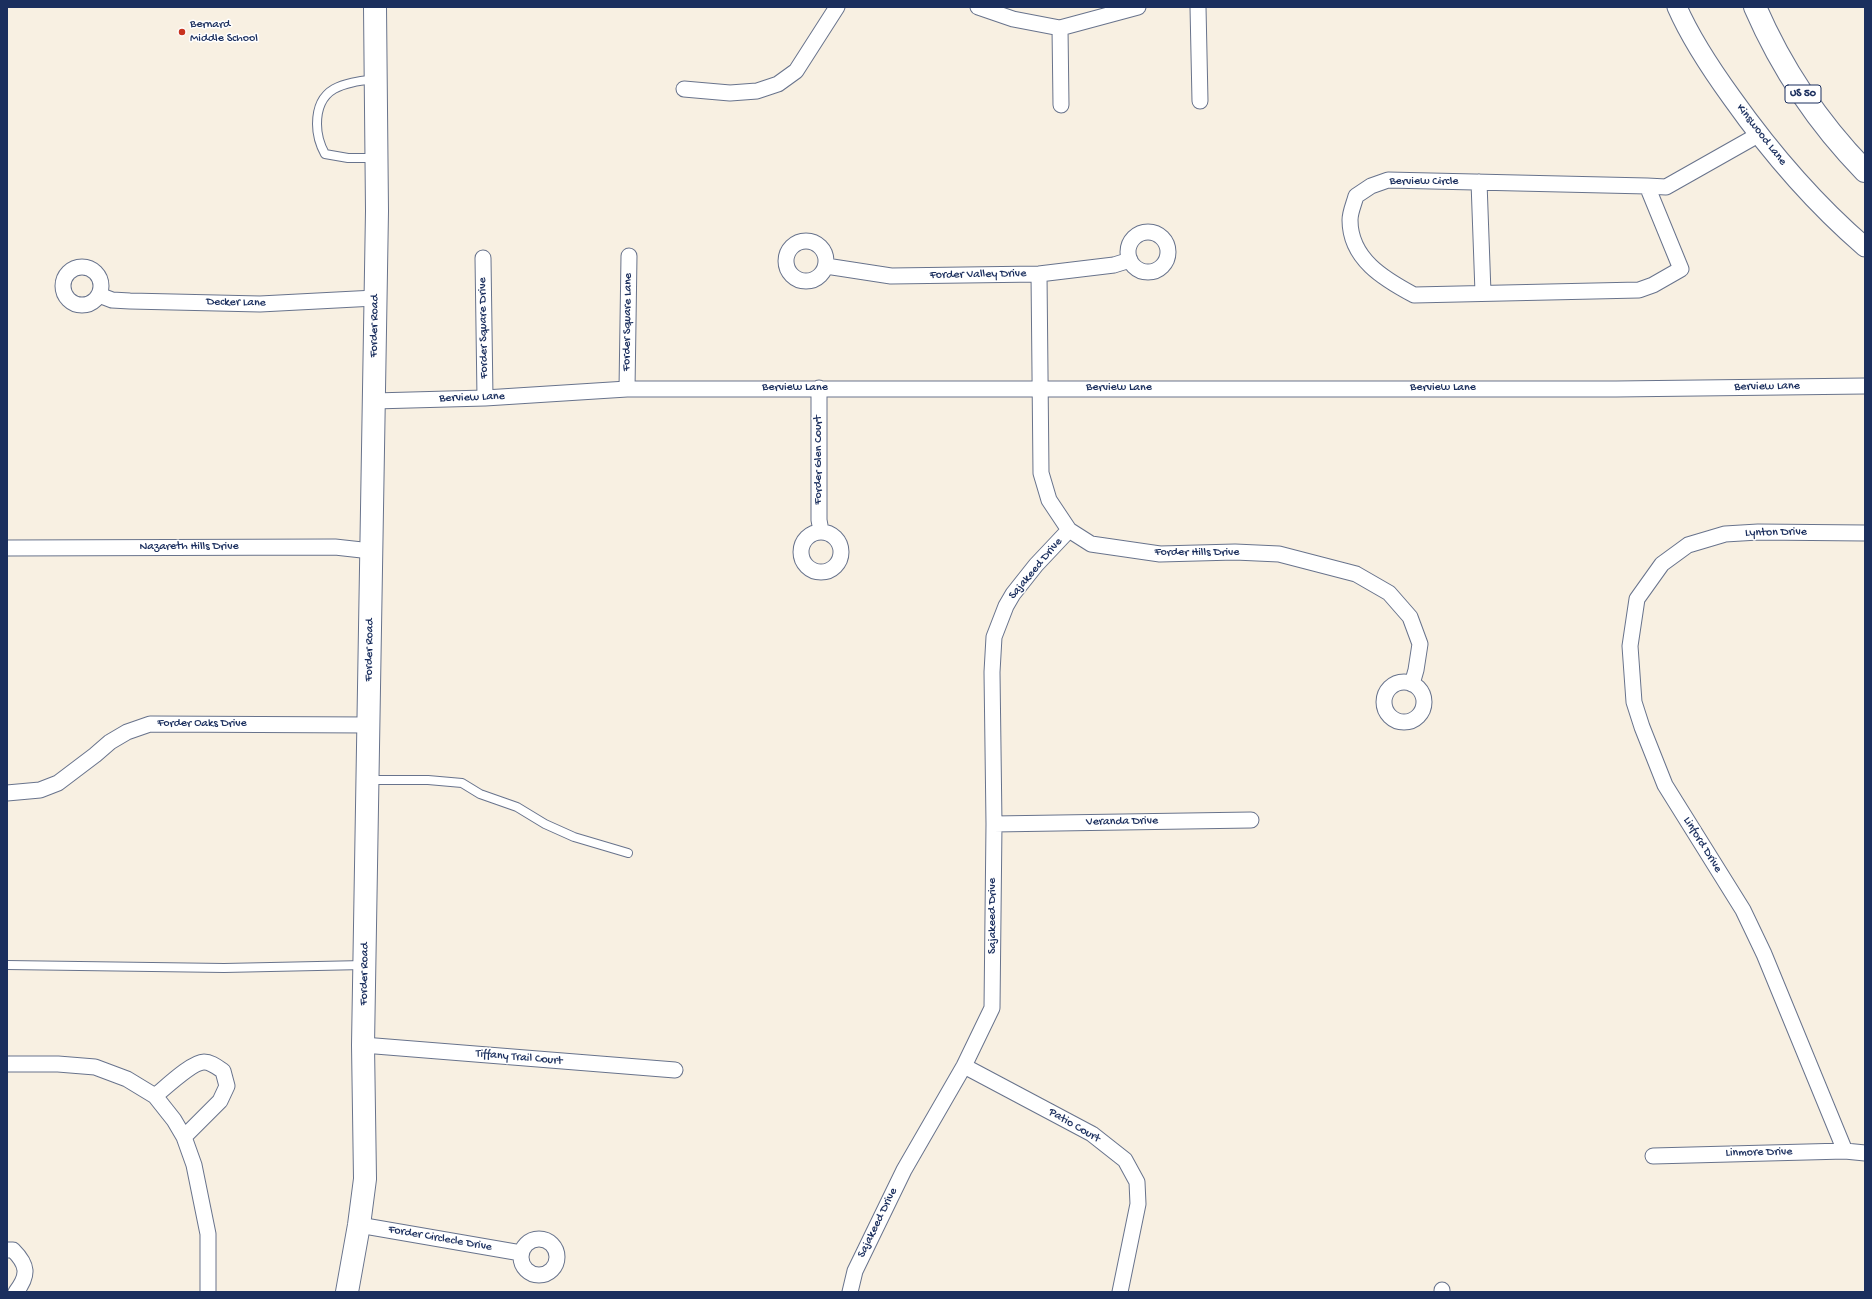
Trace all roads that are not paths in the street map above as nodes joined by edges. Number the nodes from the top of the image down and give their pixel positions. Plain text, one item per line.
1 (375, 7) edge
2 (837, 7) edge
3 (978, 7) edge
4 (1138, 7) edge
5 (1198, 7) edge
6 (1677, 7) edge
7 (1755, 7) edge
8 (1060, 28) junction
9 (375, 79) junction
10 (684, 89) dead end
11 (1200, 101) dead end
12 (1061, 105) dead end
13 (1758, 135) junction
14 (377, 158) junction
15 (1865, 171) edge
16 (1479, 182) junction
17 (1647, 186) junction
18 (1865, 247) edge
19 (629, 256) dead end
20 (483, 258) dead end
21 (1130, 260) dead end
22 (826, 266) dead end
23 (1038, 274) junction
24 (1483, 293) junction
25 (99, 295) dead end
26 (375, 298) junction
27 (1865, 386) edge
28 (819, 388) junction
29 (1040, 388) junction
30 (627, 389) junction
31 (485, 398) junction
32 (374, 401) junction
33 (1069, 530) junction
34 (821, 532) dead end
35 (1865, 533) edge
36 (1688, 545) joint
37 (7, 548) edge
38 (371, 551) junction
39 (1412, 684) dead end
40 (369, 725) junction
41 (368, 780) junction
42 (7, 793) edge
43 (1251, 820) dead end
44 (994, 824) junction
45 (628, 853) dead end
46 (7, 965) edge
47 (365, 965) junction
48 (363, 1045) junction
49 (7, 1064) edge
50 (964, 1066) junction
51 (675, 1070) dead end
52 (155, 1096) junction
53 (184, 1137) junction
54 (1845, 1151) junction
55 (1865, 1153) edge
56 (1652, 1156) dead end
57 (359, 1225) junction
58 (7, 1250) edge
59 (521, 1253) dead end
60 (16, 1292) edge
61 (208, 1292) edge
62 (347, 1292) edge
63 (850, 1292) edge
64 (1120, 1292) edge

1 - 9 main road, Forder Road
2 - 10 street
3 - 8 street
4 - 8 street
5 - 11 street
6 - 13 street, Kinswood Lane
7 - 15 main road, US 50
8 - 12 street
9 - 14 main road, Forder Road
9 - 14 lane
13 - 17 street, Berview Circle
13 - 18 street, Kinswood Lane
14 - 26 main road, Forder Road
16 - 17 street, Berview Circle
16 - 24 street
16 - 24 street, Berview Circle
17 - 24 street, Berview Circle
19 - 30 street, Forder Square Lane
20 - 31 street, Forder Square Drive
21 - 23 street, Forder Valley Drive
22 - 23 street, Forder Valley Drive
23 - 29 street, Forder Hills Drive
25 - 26 street, Decker Lane
26 - 32 main road, Forder Road
27 - 29 street, Berview Lane
28 - 29 street, Berview Lane
28 - 30 street, Berview Lane
28 - 34 street, Forder Glen Court
29 - 33 street, Forder Hills Drive
30 - 31 street, Berview Lane
31 - 32 street, Berview Lane
32 - 38 main road, Forder Road
33 - 39 street, Forder Hills Drive
33 - 44 street, Sajakeed Drive
35 - 36 street, Lynton Drive
36 - 54 street, Linford Drive
37 - 38 street, Nazareth Hills Drive
38 - 40 main road, Forder Road
40 - 41 main road, Forder Road
40 - 42 street, Forder Oaks Drive
41 - 45 lane
41 - 47 main road, Forder Road
43 - 44 street, Veranda Drive
44 - 50 street, Sajakeed Drive
46 - 47 lane
47 - 48 main road, Forder Road
48 - 51 street, Tiffany Trail Court
48 - 57 main road, Forder Road
49 - 52 street
50 - 63 street, Sajakeed Drive
50 - 64 street, Patio Court
52 - 53 street
52 - 53 street
53 - 61 street
54 - 55 street, Linmore Drive
54 - 56 street, Linmore Drive
57 - 59 street, Forder Circlecle Drive
57 - 62 main road, Forder Road
58 - 60 street

